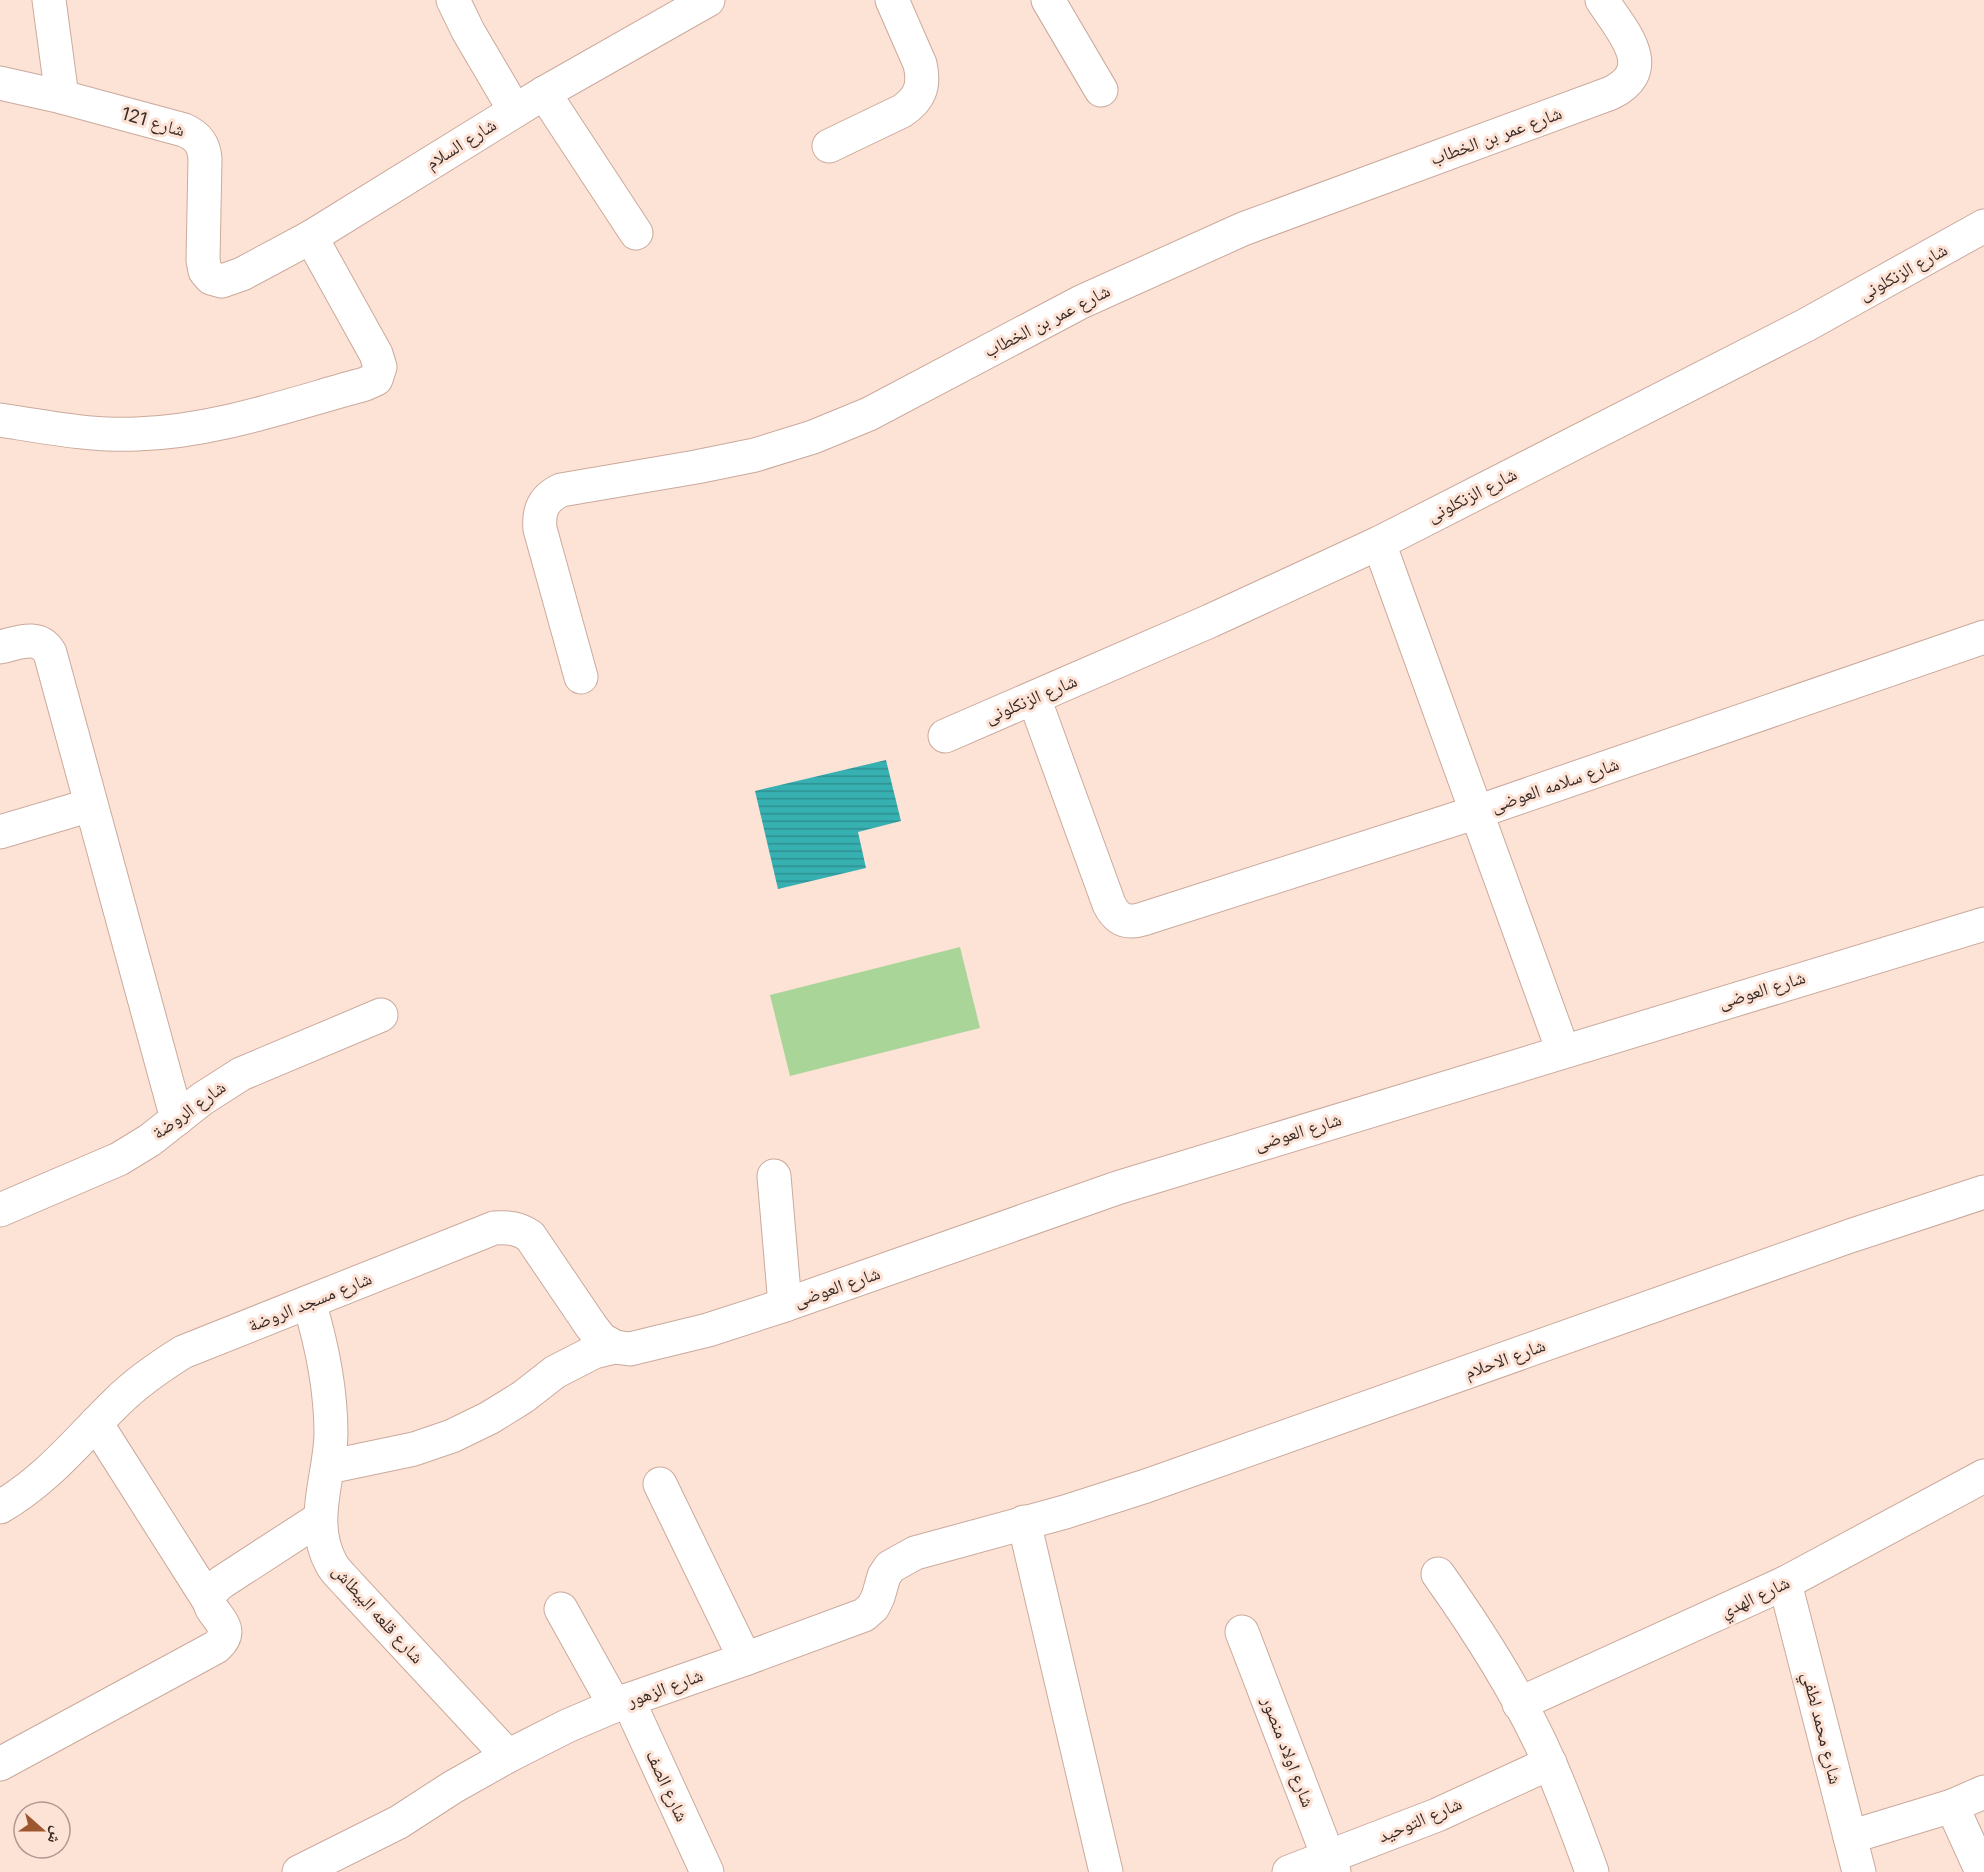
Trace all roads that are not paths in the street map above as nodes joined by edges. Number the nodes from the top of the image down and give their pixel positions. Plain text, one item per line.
1 (49, 0) edge
2 (453, 0) edge
3 (708, 0) edge
4 (892, 0) edge
5 (1048, 0) edge
6 (1602, 0) edge
7 (0, 83) edge
8 (1101, 90) dead end
9 (544, 93) junction
10 (62, 97) junction
11 (514, 111) junction
12 (829, 146) dead end
13 (1984, 226) edge
14 (636, 233) dead end
15 (311, 237) junction
16 (212, 278) joint
17 (0, 420) edge
18 (1379, 543) junction
19 (1984, 638) edge
20 (0, 647) edge
21 (581, 677) dead end
22 (1034, 698) junction
23 (945, 736) dead end
24 (91, 805) junction
25 (1477, 812) junction
26 (0, 832) edge
27 (1984, 924) edge
28 (381, 1015) dead end
29 (1563, 1051) junction
30 (177, 1119) junction
31 (774, 1176) dead end
32 (1984, 1192) edge
33 (0, 1210) edge
34 (309, 1302) junction
35 (785, 1305) junction
36 (615, 1347) junction
37 (96, 1424) junction
38 (328, 1467) junction
39 (1984, 1476) edge
40 (660, 1484) dead end
41 (0, 1507) edge
42 (319, 1519) junction
43 (1024, 1522) junction
44 (1438, 1574) dead end
45 (1785, 1584) junction
46 (209, 1601) junction
47 (561, 1609) dead end
48 (1242, 1632) dead end
49 (745, 1659) junction
50 (622, 1703) junction
51 (1519, 1704) junction
52 (508, 1756) junction
53 (1550, 1763) junction
54 (0, 1764) edge
55 (1984, 1792) edge
56 (1952, 1806) junction
57 (1850, 1838) junction
58 (1331, 1865) edge
59 (299, 1872) edge
60 (707, 1872) edge
61 (1106, 1872) edge
62 (1289, 1872) edge
63 (1592, 1872) edge
64 (1859, 1872) edge
65 (1982, 1872) edge

1 - 10 street
2 - 11 street
3 - 9 street, شارع السلام
4 - 12 street
5 - 8 street
6 - 21 street, شارع عمر بن الخطاب
7 - 10 street, شارع 121
9 - 11 street, شارع السلام
9 - 14 street
10 - 16 street, شارع 121
11 - 15 street, شارع السلام
13 - 18 street, شارع الزنكلونى
15 - 16 street, شارع السلام
15 - 17 street
18 - 22 street, شارع الزنكلونى
18 - 25 street
19 - 25 street, شارع سلامه العوضى
20 - 24 street
22 - 23 street, شارع الزنكلونى
22 - 25 street, شارع سلامه العوضى
24 - 26 street
24 - 30 street
25 - 29 street
27 - 29 street, شارع العوضى
28 - 30 street, شارع الروضة
29 - 35 street, شارع العوضى
30 - 33 street, شارع الروضة
31 - 35 street
32 - 43 street, شارع الاحلام
34 - 36 street, شارع مسجد الروضة
34 - 37 street, شارع مسجد الروضة
34 - 38 street, شارع قلعه البيطاش
35 - 36 street, شارع العوضى
36 - 38 street, شارع العوضى
37 - 41 street, شارع مسجد الروضة
37 - 46 street
38 - 42 street, شارع قلعه البيطاش
39 - 45 street, شارع الهدي
40 - 49 street
42 - 46 street
42 - 52 street, شارع قلعه البيطاش
43 - 49 street, شارع الزهور
43 - 61 street
44 - 51 street
45 - 51 street, شارع الهدي
45 - 57 street, شارع محمد لطفي
46 - 54 street
47 - 50 street, شارع الصف
48 - 58 street, شارع اولاد منصور
49 - 50 street, شارع الزهور
50 - 52 street, شارع الزهور
50 - 60 street, شارع الصف
51 - 53 street
52 - 59 street, شارع الزهور
53 - 58 street, شارع التوحيد
53 - 63 street
55 - 56 street
56 - 57 street
56 - 65 street
57 - 64 street, شارع محمد لطفي
58 - 62 street, شارع التوحيد

